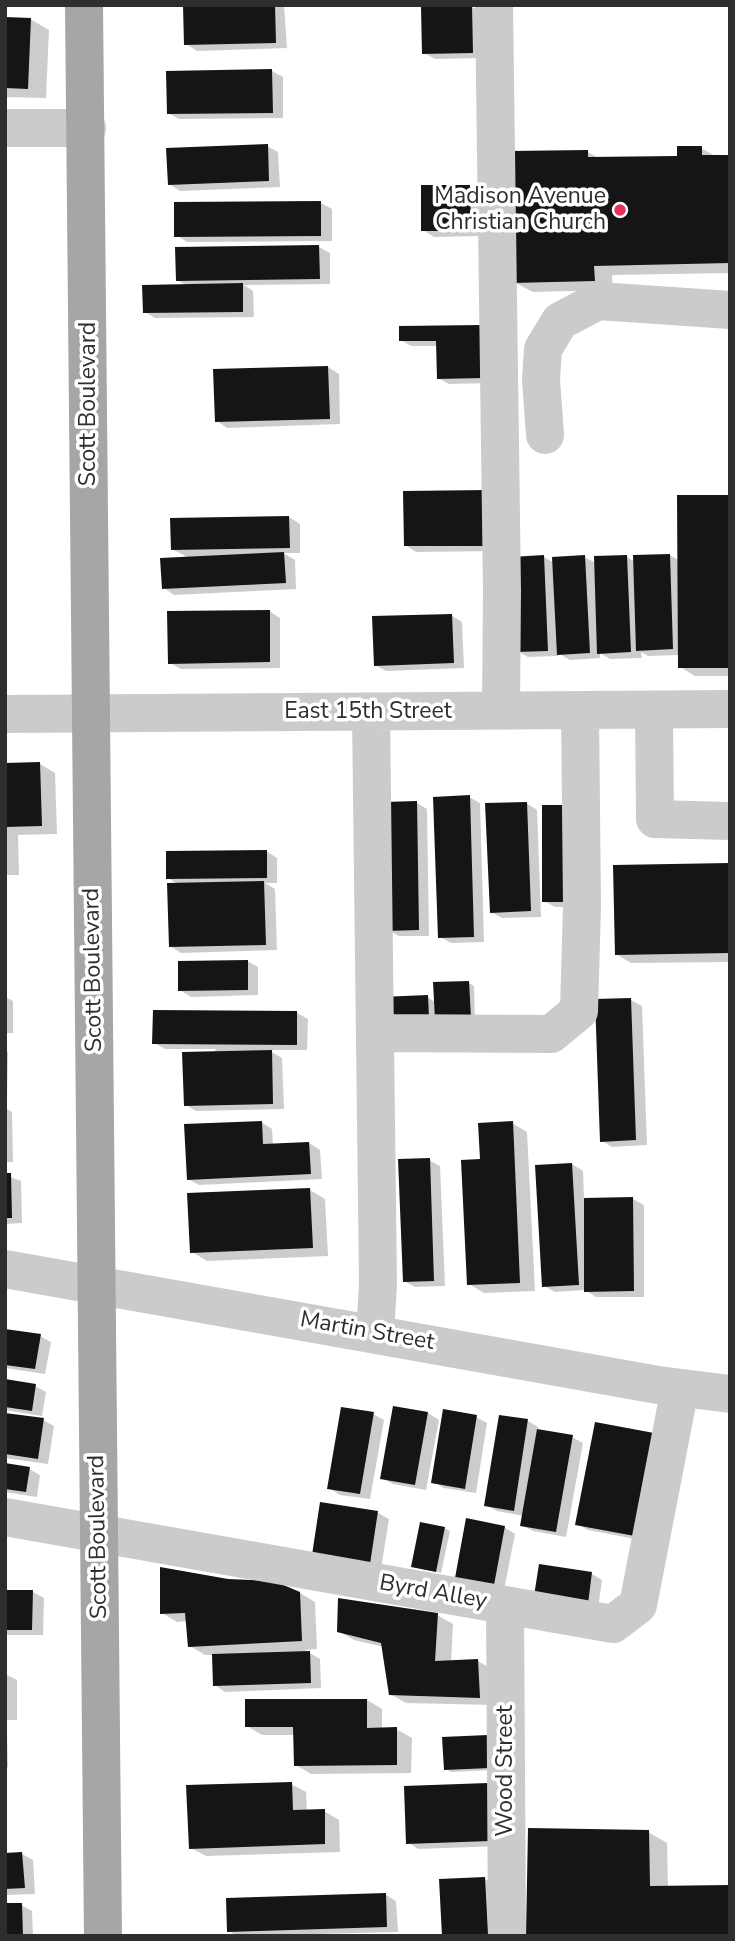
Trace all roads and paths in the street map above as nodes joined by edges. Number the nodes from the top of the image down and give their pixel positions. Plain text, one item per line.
1 (84, 5) edge
2 (494, 5) edge
3 (5, 128) edge
4 (87, 128) junction
5 (730, 310) edge
6 (545, 435) dead end
7 (730, 709) edge
8 (654, 710) junction
9 (501, 711) junction
10 (580, 712) junction
11 (92, 713) junction
12 (371, 713) junction
13 (5, 714) edge
14 (730, 821) edge
15 (376, 1033) junction
16 (5, 1269) edge
17 (97, 1286) junction
18 (374, 1334) junction
19 (680, 1388) junction
20 (730, 1394) edge
21 (5, 1517) edge
22 (99, 1533) junction
23 (505, 1606) junction
24 (103, 1936) edge
25 (507, 1936) edge

1 - 4 main road, Scott Boulevard
2 - 9 street
3 - 4 street
4 - 11 main road, Scott Boulevard
5 - 6 street
7 - 8 street, East 15th Street
8 - 10 street, East 15th Street
8 - 14 street
9 - 10 street, East 15th Street
9 - 12 street, East 15th Street
10 - 15 street
11 - 12 street, East 15th Street
11 - 13 street, East 15th Street
11 - 17 main road, Scott Boulevard
12 - 15 street
15 - 18 street
16 - 17 street, Martin Street
17 - 18 street, Martin Street
17 - 22 main road, Scott Boulevard
18 - 19 street, Martin Street
19 - 20 street, Martin Street
19 - 23 street, Byrd Alley
21 - 22 street, Byrd Alley
22 - 23 street, Byrd Alley
22 - 24 main road, Scott Boulevard
23 - 25 street, Wood Street

